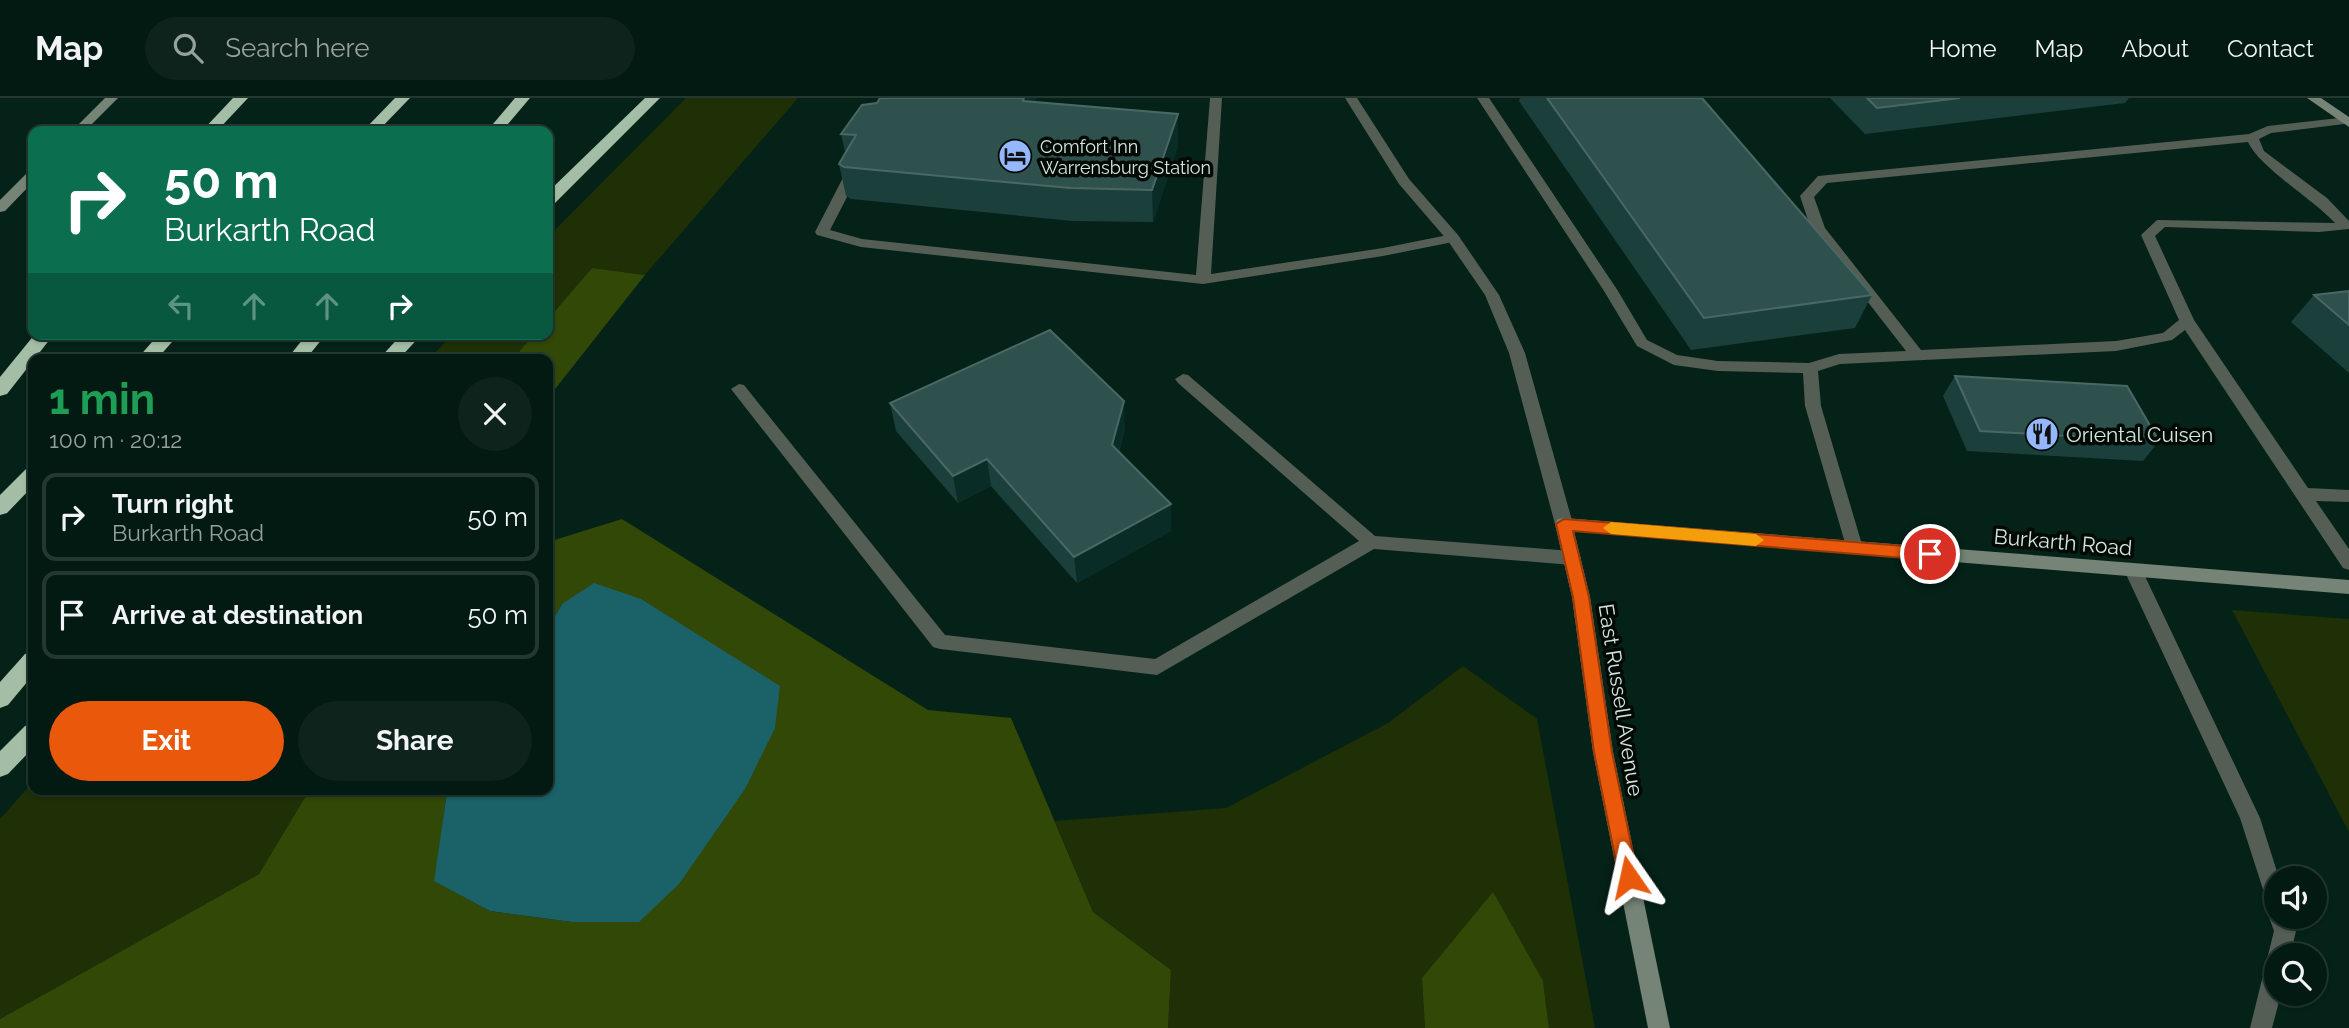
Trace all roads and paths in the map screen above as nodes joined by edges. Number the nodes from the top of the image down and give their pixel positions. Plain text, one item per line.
1 (112, 98) edge
2 (241, 98) edge
3 (403, 98) edge
4 (523, 98) edge
5 (653, 98) edge
6 (1216, 98) edge
7 (1351, 98) edge
8 (1483, 98) edge
9 (2313, 98) edge
10 (2347, 122) edge
11 (83, 126) edge
12 (214, 126) edge
13 (375, 126) edge
14 (498, 126) edge
15 (2252, 138) junction
16 (860, 159) edge
17 (28, 180) edge
18 (553, 196) edge
19 (0, 208) edge
20 (2348, 227) edge
21 (1453, 238) junction
22 (1203, 280) junction
23 (2187, 321) junction
24 (40, 340) edge
25 (164, 340) edge
26 (312, 340) edge
27 (407, 340) edge
28 (29, 354) edge
29 (151, 354) edge
30 (300, 354) edge
31 (393, 354) edge
32 (28, 355) edge
33 (1918, 356) junction
34 (1810, 368) junction
35 (1183, 379) dead end
36 (739, 389) dead end
37 (0, 390) edge
38 (28, 479) edge
39 (2302, 494) junction
40 (2349, 496) edge
41 (0, 508) edge
42 (1564, 524) junction
43 (1371, 542) junction
44 (1854, 548) junction
45 (1572, 558) junction
46 (2349, 563) edge
47 (2133, 570) junction
48 (2349, 587) edge
49 (28, 666) edge
50 (0, 698) edge
51 (28, 738) edge
52 (0, 767) edge
53 (2265, 866) edge
54 (2266, 1006) edge
55 (1659, 1028) edge
56 (2261, 1028) edge

1 - 11 street
2 - 12 highway
3 - 13 highway
4 - 14 highway
5 - 18 highway
6 - 22 street
7 - 21 street, East Russell Avenue
8 - 34 street
9 - 10 street
10 - 15 street
15 - 20 street
15 - 33 street
16 - 22 street
17 - 19 street
20 - 23 street
21 - 22 street
21 - 42 street, East Russell Avenue
23 - 33 street
23 - 39 street
24 - 28 highway
25 - 29 highway
26 - 30 highway
27 - 31 highway
32 - 37 highway
33 - 34 street
34 - 44 street
35 - 43 street
36 - 43 street
38 - 41 highway
39 - 40 street
39 - 46 street
42 - 44 street, Burkarth Road
42 - 45 street, East Russell Avenue
43 - 45 street
44 - 47 street, Burkarth Road
45 - 55 street, East Russell Avenue
47 - 48 street, Burkarth Road
47 - 53 street
49 - 50 highway
51 - 52 highway
54 - 56 street

